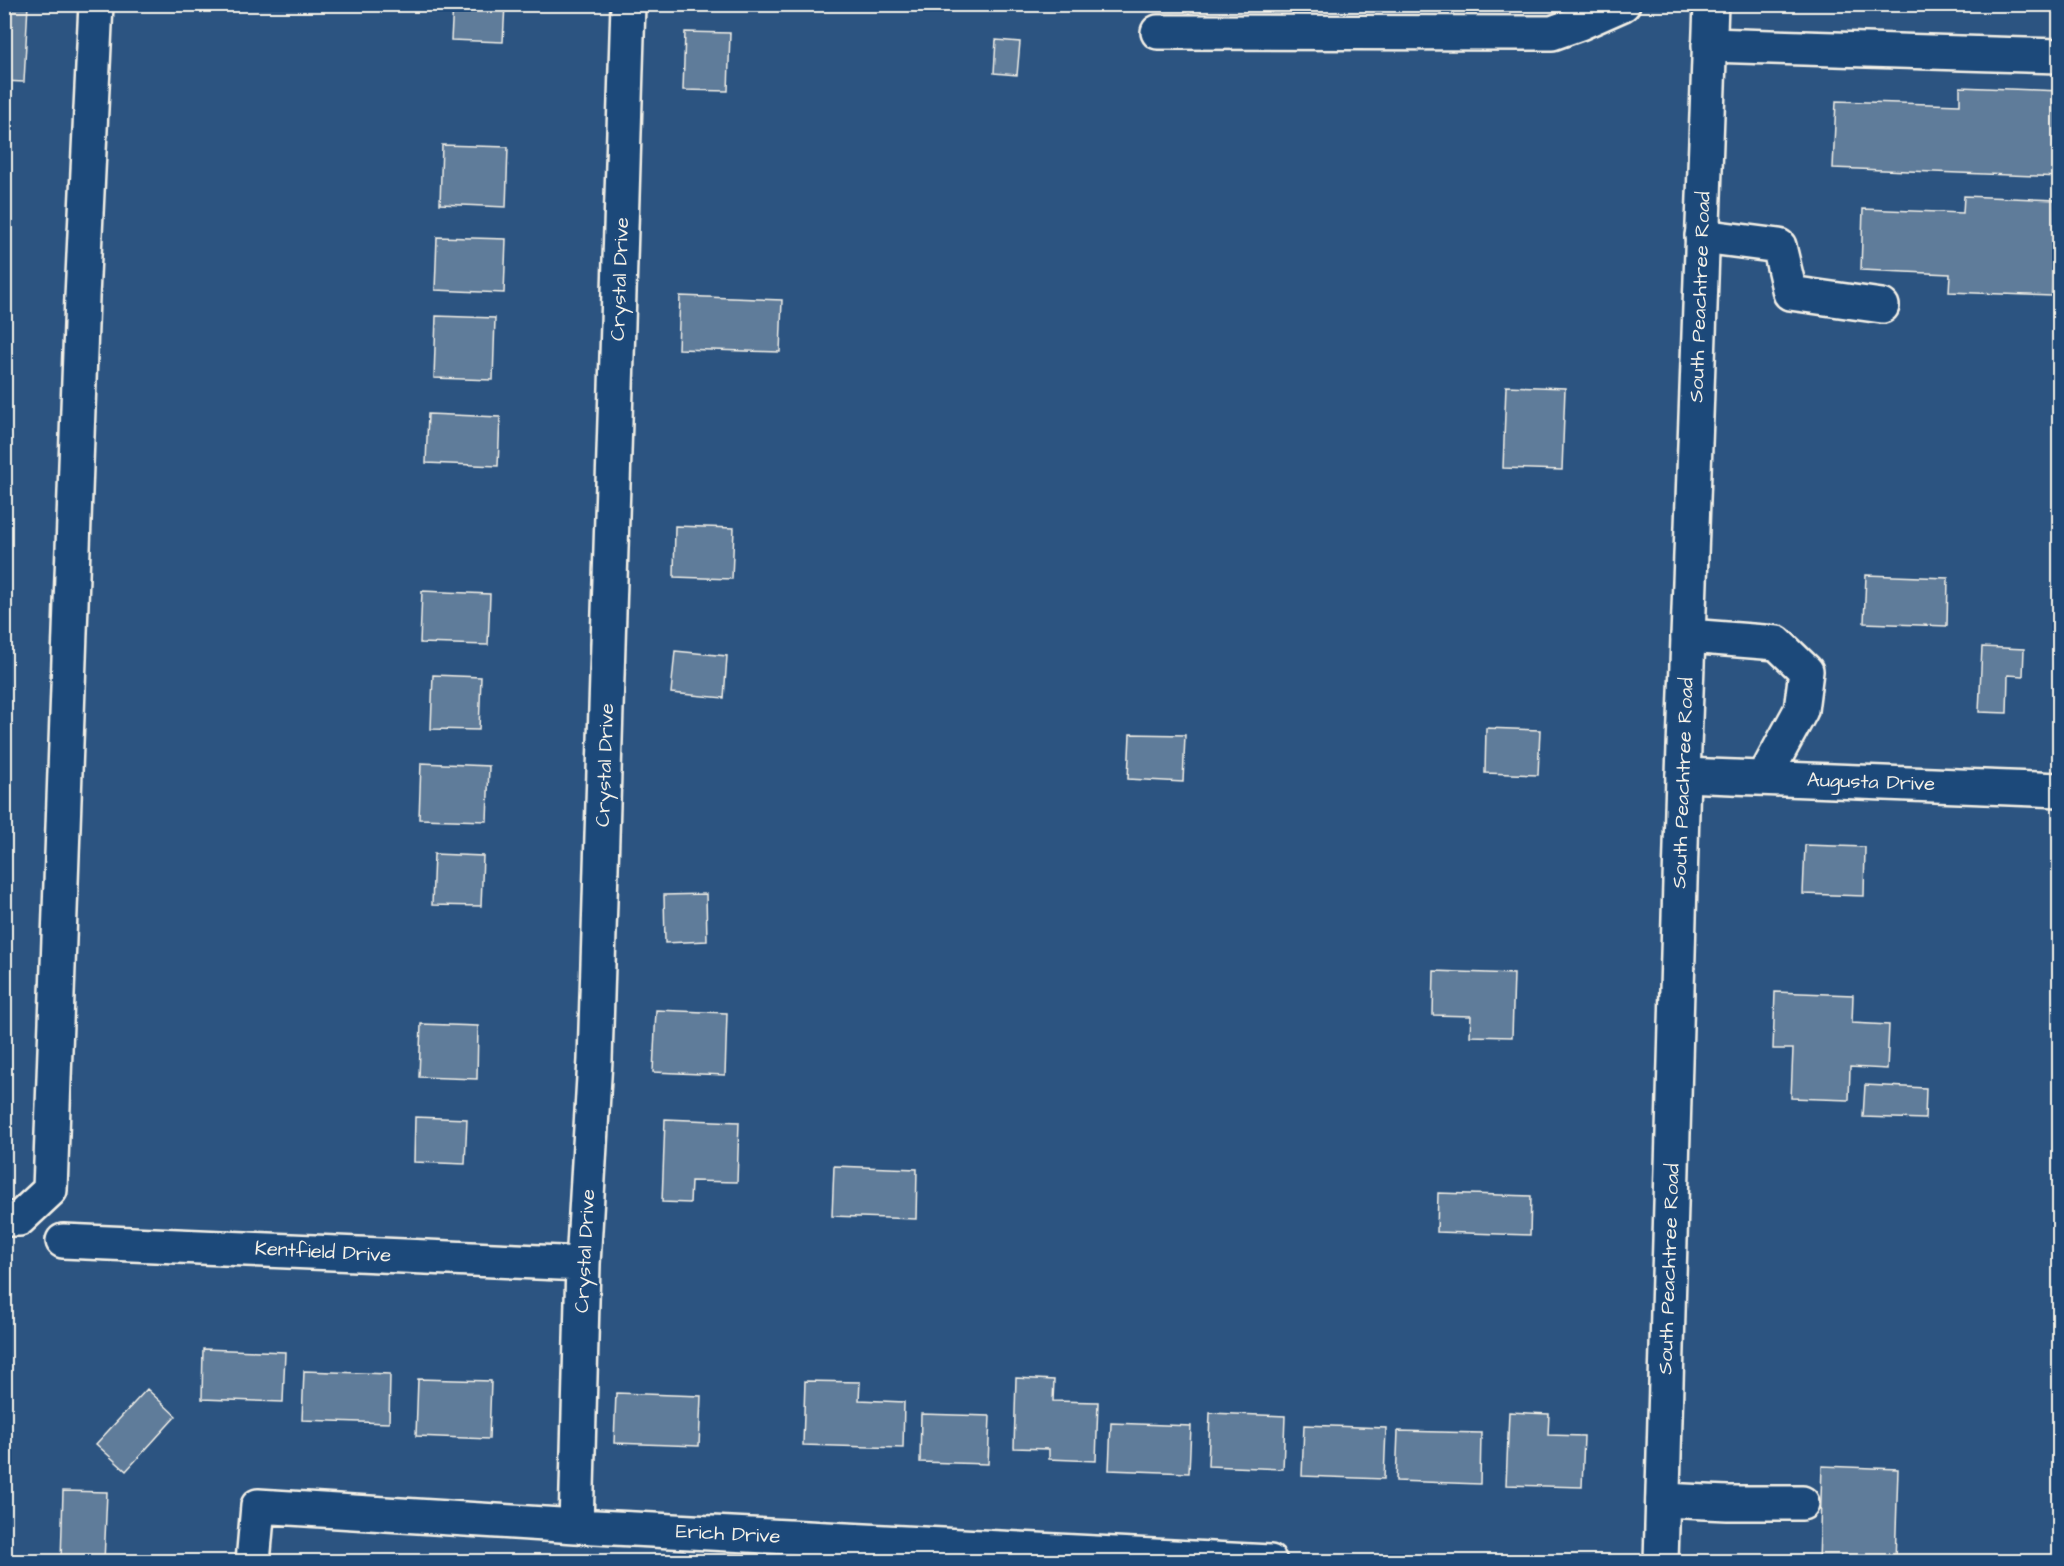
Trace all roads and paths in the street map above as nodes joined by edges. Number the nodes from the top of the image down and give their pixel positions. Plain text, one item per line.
1 (96, 4) edge
2 (628, 4) edge
3 (1623, 4) edge
4 (1711, 4) edge
5 (1158, 32) dead end
6 (1709, 45) junction
7 (2060, 56) edge
8 (1702, 236) junction
9 (1882, 306) dead end
10 (1688, 636) junction
11 (1683, 775) junction
12 (1764, 778) junction
13 (2060, 790) edge
14 (4, 1219) edge
15 (63, 1241) dead end
16 (583, 1264) junction
17 (1663, 1500) junction
18 (1802, 1503) dead end
19 (576, 1526) junction
20 (253, 1562) edge
21 (1270, 1562) edge
22 (1661, 1562) edge

1 - 14 street
2 - 16 street, Crystal Drive
3 - 5 street
4 - 6 street, South Peachtree Road
6 - 7 street
6 - 8 street, South Peachtree Road
8 - 9 street
8 - 10 street, South Peachtree Road
10 - 11 street, South Peachtree Road
10 - 12 street
11 - 12 street, Augusta Drive
11 - 17 street, South Peachtree Road
12 - 13 street, Augusta Drive
15 - 16 street, Kentfield Drive
16 - 19 street, Crystal Drive
17 - 18 street
17 - 22 street, South Peachtree Road
19 - 20 street, Erich Drive
19 - 21 street, Erich Drive

